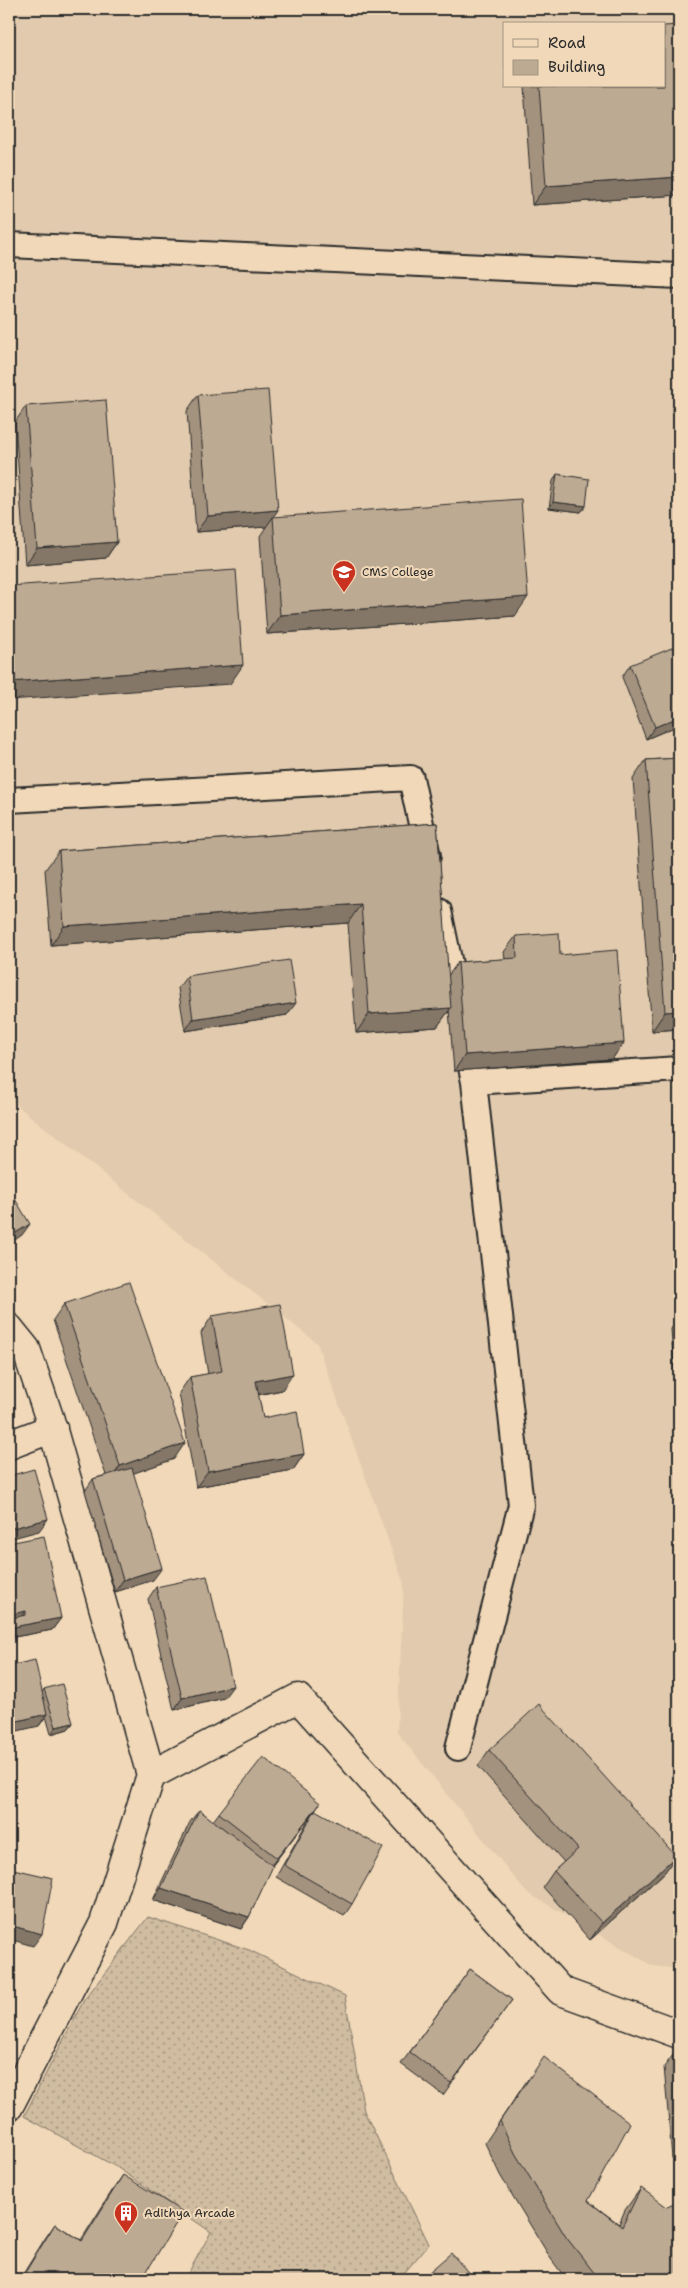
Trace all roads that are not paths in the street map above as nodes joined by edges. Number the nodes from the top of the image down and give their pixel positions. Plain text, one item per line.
1 (9, 245) edge
2 (679, 276) edge
3 (9, 800) edge
4 (679, 1069) edge
5 (474, 1082) junction
6 (9, 1328) edge
7 (53, 1428) junction
8 (9, 1445) edge
9 (458, 1748) dead end
10 (151, 1776) junction
11 (679, 2034) edge
12 (9, 2106) edge

1 - 2 lane
3 - 5 lane
4 - 5 lane
5 - 9 lane
6 - 7 street
7 - 8 street
7 - 10 street
10 - 11 street
10 - 12 street

